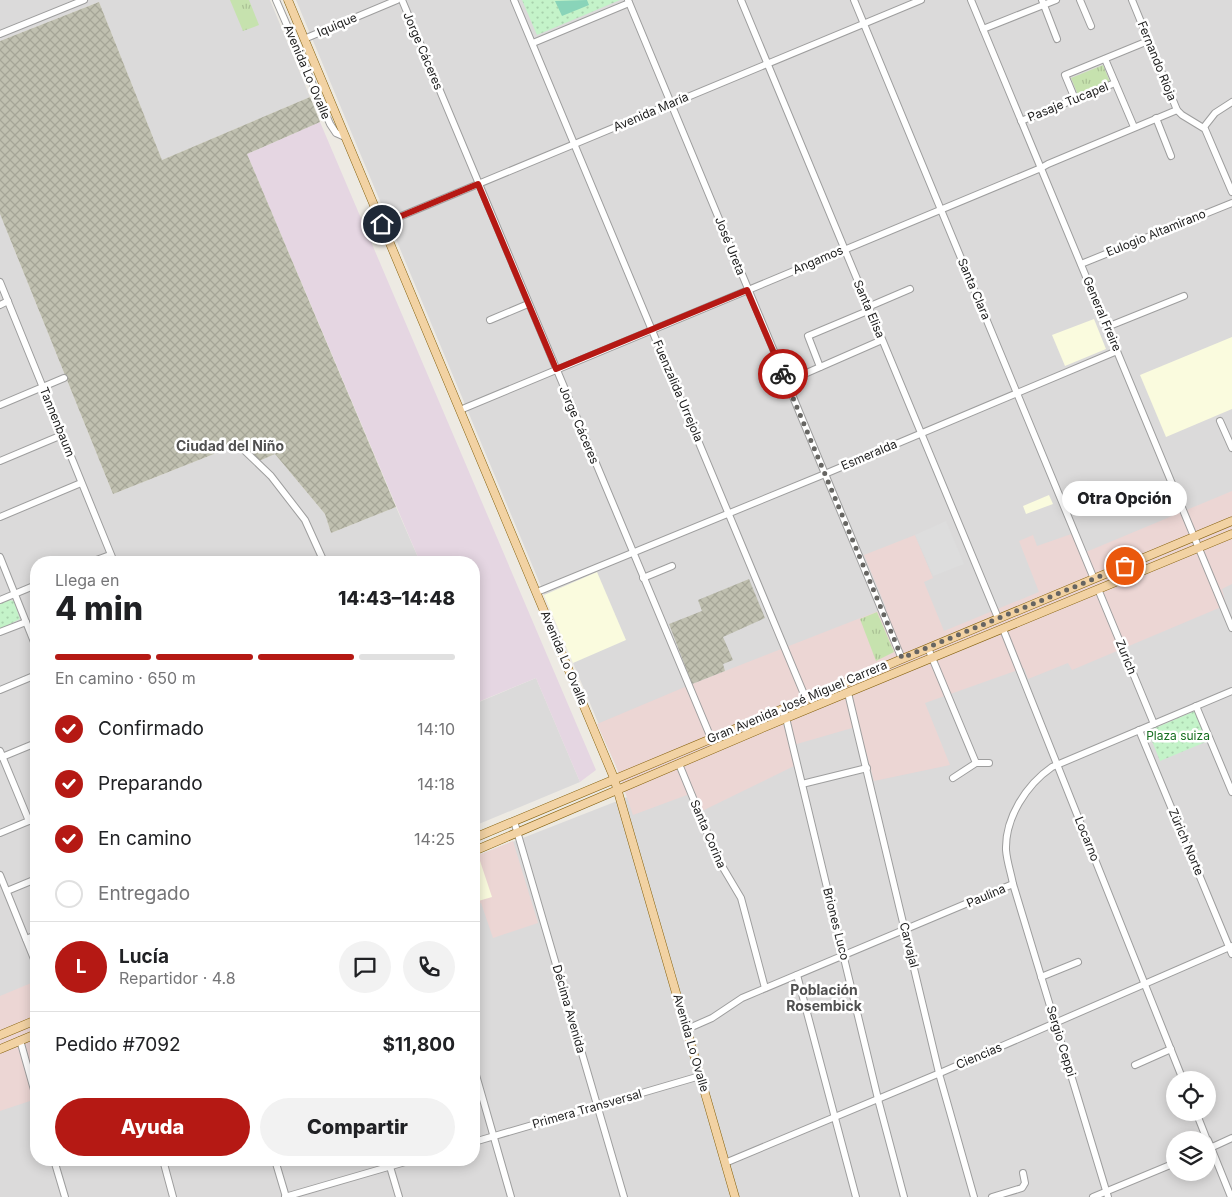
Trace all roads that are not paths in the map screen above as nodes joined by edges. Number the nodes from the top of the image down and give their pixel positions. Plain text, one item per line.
1 (81, 0) edge
2 (276, 0) edge
3 (288, 0) edge
4 (396, 0) edge
5 (402, 0) edge
6 (514, 0) edge
7 (741, 0) edge
8 (854, 0) edge
9 (921, 0) edge
10 (971, 0) edge
11 (1056, 0) edge
12 (1080, 0) edge
13 (1132, 0) edge
14 (628, 2) edge
15 (1043, 2) edge
16 (864, 24) junction
17 (1091, 26) dead end
18 (983, 29) junction
19 (0, 34) edge
20 (304, 39) junction
21 (1057, 39) dead end
22 (1148, 41) junction
23 (533, 44) junction
24 (1105, 59) junction
25 (767, 63) junction
26 (1115, 83) junction
27 (1076, 99) junction
28 (1232, 102) edge
29 (671, 103) junction
30 (1177, 110) junction
31 (1156, 118) junction
32 (1022, 121) junction
33 (1134, 127) junction
34 (1204, 127) junction
35 (345, 137) junction
36 (574, 144) junction
37 (1171, 156) dead end
38 (1041, 168) junction
39 (478, 184) junction
40 (1232, 192) edge
41 (1232, 202) edge
42 (941, 209) junction
43 (382, 224) junction
44 (844, 249) junction
45 (1081, 264) junction
46 (0, 282) edge
47 (910, 289) dead end
48 (747, 290) junction
49 (1184, 296) dead end
50 (8, 302) junction
51 (528, 304) junction
52 (0, 305) edge
53 (869, 308) junction
54 (490, 320) dead end
55 (1108, 327) junction
56 (652, 329) junction
57 (882, 340) junction
58 (1117, 351) junction
59 (820, 367) junction
60 (556, 369) junction
61 (64, 378) dead end
62 (786, 382) junction
63 (43, 388) junction
64 (1017, 392) junction
65 (0, 406) edge
66 (460, 410) junction
67 (1220, 421) dead end
68 (921, 433) junction
69 (62, 435) junction
70 (1232, 448) edge
71 (244, 450) dead end
72 (0, 461) edge
73 (825, 474) junction
74 (81, 483) junction
75 (729, 514) junction
76 (0, 517) edge
77 (1232, 521) edge
78 (1232, 534) edge
79 (1194, 536) junction
80 (1199, 548) junction
81 (633, 553) junction
82 (110, 554) joint
83 (0, 556) edge
84 (105, 556) edge
85 (321, 556) edge
86 (672, 566) dead end
87 (643, 578) junction
88 (1094, 579) junction
89 (30, 588) edge
90 (1098, 589) junction
91 (537, 592) junction
92 (15, 594) junction
93 (0, 600) edge
94 (998, 618) junction
95 (26, 622) junction
96 (1007, 628) junction
97 (1232, 628) edge
98 (0, 632) edge
99 (30, 632) edge
100 (928, 648) junction
101 (902, 658) junction
102 (933, 658) junction
103 (30, 678) edge
104 (0, 690) edge
105 (1232, 691) edge
106 (848, 693) junction
107 (806, 699) junction
108 (1196, 706) junction
109 (781, 709) junction
110 (786, 718) junction
111 (1154, 724) junction
112 (1139, 730) junction
113 (711, 738) junction
114 (30, 745) edge
115 (705, 753) junction
116 (1, 754) edge
117 (989, 762) dead end
118 (679, 764) junction
119 (976, 764) junction
120 (1057, 764) junction
121 (867, 768) junction
122 (614, 778) junction
123 (953, 778) dead end
124 (802, 784) junction
125 (618, 790) junction
126 (1232, 792) edge
127 (29, 821) joint
128 (514, 821) junction
129 (518, 832) junction
130 (0, 833) edge
131 (480, 835) edge
132 (480, 848) edge
133 (0, 875) edge
134 (30, 881) edge
135 (1013, 884) junction
136 (7, 891) junction
137 (906, 930) junction
138 (30, 937) edge
139 (26, 939) junction
140 (30, 949) edge
141 (1231, 949) edge
142 (843, 956) junction
143 (1078, 962) dead end
144 (797, 975) junction
145 (1042, 977) junction
146 (1145, 984) junction
147 (766, 988) junction
148 (30, 1022) edge
149 (1055, 1023) junction
150 (686, 1029) junction
151 (0, 1035) edge
152 (30, 1036) edge
153 (20, 1040) junction
154 (0, 1049) edge
155 (1171, 1049) junction
156 (1135, 1065) dead end
157 (1180, 1071) edge
158 (940, 1073) junction
159 (30, 1076) edge
160 (700, 1076) junction
161 (480, 1093) edge
162 (878, 1099) junction
163 (597, 1106) junction
164 (835, 1118) junction
165 (494, 1136) junction
166 (1232, 1138) edge
167 (480, 1140) edge
168 (1216, 1145) edge
169 (725, 1163) junction
170 (1216, 1164) edge
171 (56, 1166) edge
172 (165, 1166) edge
173 (277, 1166) edge
174 (380, 1166) edge
175 (390, 1166) edge
176 (1166, 1167) edge
177 (1023, 1173) dead end
178 (1107, 1194) edge
179 (65, 1197) edge
180 (173, 1197) edge
181 (286, 1197) edge
182 (399, 1197) edge
183 (511, 1197) edge
184 (624, 1197) edge
185 (735, 1197) edge
186 (856, 1197) edge
187 (904, 1197) edge
188 (974, 1197) edge
189 (992, 1197) edge
190 (1093, 1197) edge
191 (1231, 1197) edge

1 - 19 street
2 - 35 street, Avenida Lo Ovalle
3 - 20 main road, Avenida Lo Ovalle
4 - 20 street, Iquique
5 - 39 street, Jorge Cáceres
6 - 23 street, Fuenzalida Urrejola
7 - 25 street, Santa Elisa
8 - 16 street, Santa Clara
9 - 16 street, Avenida María
10 - 18 street, General Freire
11 - 15 street
12 - 17 street
13 - 22 street, Fernando Rioja
14 - 23 street
14 - 29 street, José Ureta
15 - 18 street
15 - 21 street
16 - 25 street, Avenida María
16 - 42 street, Santa Clara
18 - 32 street, General Freire
20 - 35 main road, Avenida Lo Ovalle
22 - 24 street
22 - 30 street, Fernando Rioja
23 - 36 street, Fuenzalida Urrejola
24 - 26 street
24 - 27 street
25 - 29 street, Avenida María
25 - 44 street, Santa Elisa
26 - 27 street, Pasaje Tucapel
26 - 33 street
27 - 32 street, Pasaje Tucapel
28 - 34 street
29 - 36 street, Avenida María
29 - 48 street, José Ureta
30 - 31 street, Angamos
30 - 34 street, Fernando Rioja
31 - 33 street, Angamos
31 - 37 street
32 - 38 street, General Freire
33 - 38 street, Angamos
34 - 40 street
35 - 43 main road, Avenida Lo Ovalle
36 - 39 street, Avenida María
36 - 56 street, Fuenzalida Urrejola
38 - 42 street, Angamos
38 - 45 street, General Freire
39 - 43 street, Avenida María
39 - 51 street, Jorge Cáceres
41 - 45 street, Eulogio Altamirano
42 - 44 street, Angamos
42 - 64 street, Santa Clara
43 - 66 main road, Avenida Lo Ovalle
44 - 48 street, Angamos
44 - 53 street, Santa Elisa
45 - 55 street, General Freire
46 - 50 street, Tannenbaum
47 - 53 street
48 - 56 street, Angamos
48 - 62 street, José Ureta
49 - 55 street
50 - 52 street
50 - 63 street, Tannenbaum
51 - 54 street
51 - 60 street, Jorge Cáceres
53 - 57 street, Santa Elisa
53 - 59 street
55 - 58 street, General Freire
56 - 60 street, Angamos
56 - 75 street, Fuenzalida Urrejola
57 - 59 street
57 - 68 street, Santa Elisa
58 - 64 street, Esmeralda
58 - 79 street, General Freire
59 - 62 street
60 - 66 street, Angamos
60 - 81 street, Jorge Cáceres
61 - 63 street
62 - 73 street, José Ureta
63 - 65 street
63 - 69 street, Tannenbaum
64 - 68 street, Esmeralda
64 - 88 street, Santa Clara
66 - 91 main road, Avenida Lo Ovalle
67 - 70 street
68 - 73 street, Esmeralda
68 - 94 street, Santa Elisa
69 - 72 street
69 - 74 street, Tannenbaum
71 - 85 street
73 - 75 street, Esmeralda
73 - 101 street, José Ureta
74 - 76 street
74 - 82 street, Tannenbaum
75 - 81 street, Esmeralda
75 - 107 street, Fuenzalida Urrejola
77 - 79 main road, Gran Avenida José Miguel Carrera
78 - 80 main road, Gran Avenida José Miguel Carrera
79 - 80 street, General Freire
79 - 88 main road, Gran Avenida José Miguel Carrera
80 - 90 main road, Gran Avenida José Miguel Carrera
80 - 97 street, General Freire
81 - 87 street, Jorge Cáceres
81 - 91 street, Esmeralda
82 - 84 street
83 - 92 street
86 - 87 street
87 - 113 street, Jorge Cáceres
88 - 94 main road, Gran Avenida José Miguel Carrera
89 - 92 street
90 - 96 main road, Gran Avenida José Miguel Carrera
90 - 111 street, Zurich
91 - 122 main road, Avenida Lo Ovalle
92 - 93 street
92 - 95 street
94 - 96 main road
94 - 100 main road, Gran Avenida José Miguel Carrera
95 - 98 street
95 - 99 street
96 - 102 main road, Gran Avenida José Miguel Carrera
96 - 120 street, Locarno
100 - 101 main road, Gran Avenida José Miguel Carrera
100 - 102 street
101 - 107 main road, Gran Avenida José Miguel Carrera
102 - 106 main road, Gran Avenida José Miguel Carrera
102 - 119 street
103 - 104 street
105 - 108 street, Paulina
106 - 110 main road, Gran Avenida José Miguel Carrera
106 - 121 street, Carvajal
107 - 109 main road, Gran Avenida José Miguel Carrera
108 - 111 street, Paulina
108 - 126 street
109 - 110 street, Briones Luco
109 - 113 main road, Gran Avenida José Miguel Carrera
110 - 115 main road, Gran Avenida José Miguel Carrera
110 - 124 street, Briones Luco
111 - 112 street, Paulina
112 - 120 street, Paulina
112 - 141 street, Zürich Norte
113 - 115 main road
113 - 122 main road, Gran Avenida José Miguel Carrera
114 - 116 street
115 - 118 main road, Gran Avenida José Miguel Carrera
116 - 127 street
117 - 119 street
118 - 125 main road, Gran Avenida José Miguel Carrera
118 - 147 street, Santa Corina
119 - 123 street
120 - 135 street, Paulina
120 - 146 street, Locarno
121 - 124 street
121 - 137 street, Carvajal
122 - 125 main road, Avenida Lo Ovalle
122 - 128 main road, Gran Avenida José Miguel Carrera
124 - 142 street, Briones Luco
125 - 129 main road, Gran Avenida José Miguel Carrera
125 - 150 main road, Avenida Lo Ovalle
127 - 130 street
128 - 129 street, Décima Avenida
128 - 131 main road, Gran Avenida José Miguel Carrera
129 - 132 main road, Gran Avenida José Miguel Carrera
129 - 163 street, Décima Avenida
133 - 136 street
134 - 136 street
135 - 137 street, Paulina
135 - 145 street, Sergio Ceppi
136 - 139 street
137 - 142 street, Paulina
137 - 158 street, Carvajal
138 - 139 street
139 - 140 street
141 - 146 street, Ciencias
142 - 144 street, Paulina
142 - 162 street, Briones Luco
143 - 145 street
144 - 147 street, Paulina
144 - 164 street
145 - 149 street, Sergio Ceppi
146 - 149 street, Ciencias
146 - 155 street, Locarno
147 - 150 street, Paulina
148 - 151 main road
149 - 158 street, Ciencias
149 - 178 street, Sergio Ceppi
150 - 160 main road, Avenida Lo Ovalle
152 - 153 main road
153 - 154 main road
153 - 159 street
155 - 156 street
155 - 157 street, Locarno
158 - 162 street, Ciencias
158 - 188 street, Carvajal
160 - 163 street, Primera Transversal
160 - 169 main road, Avenida Lo Ovalle
161 - 165 street
162 - 164 street, Ciencias
162 - 187 street, Briones Luco
163 - 165 street, Primera Transversal
163 - 184 street, Décima Avenida
164 - 169 street, Ciencias
164 - 186 street
165 - 167 street, Primera Transversal
165 - 183 street
166 - 168 street
169 - 185 main road, Avenida Lo Ovalle
170 - 191 street
171 - 179 street
172 - 180 street
173 - 181 street
174 - 181 street
175 - 182 street
176 - 178 street
177 - 189 street
178 - 190 street

